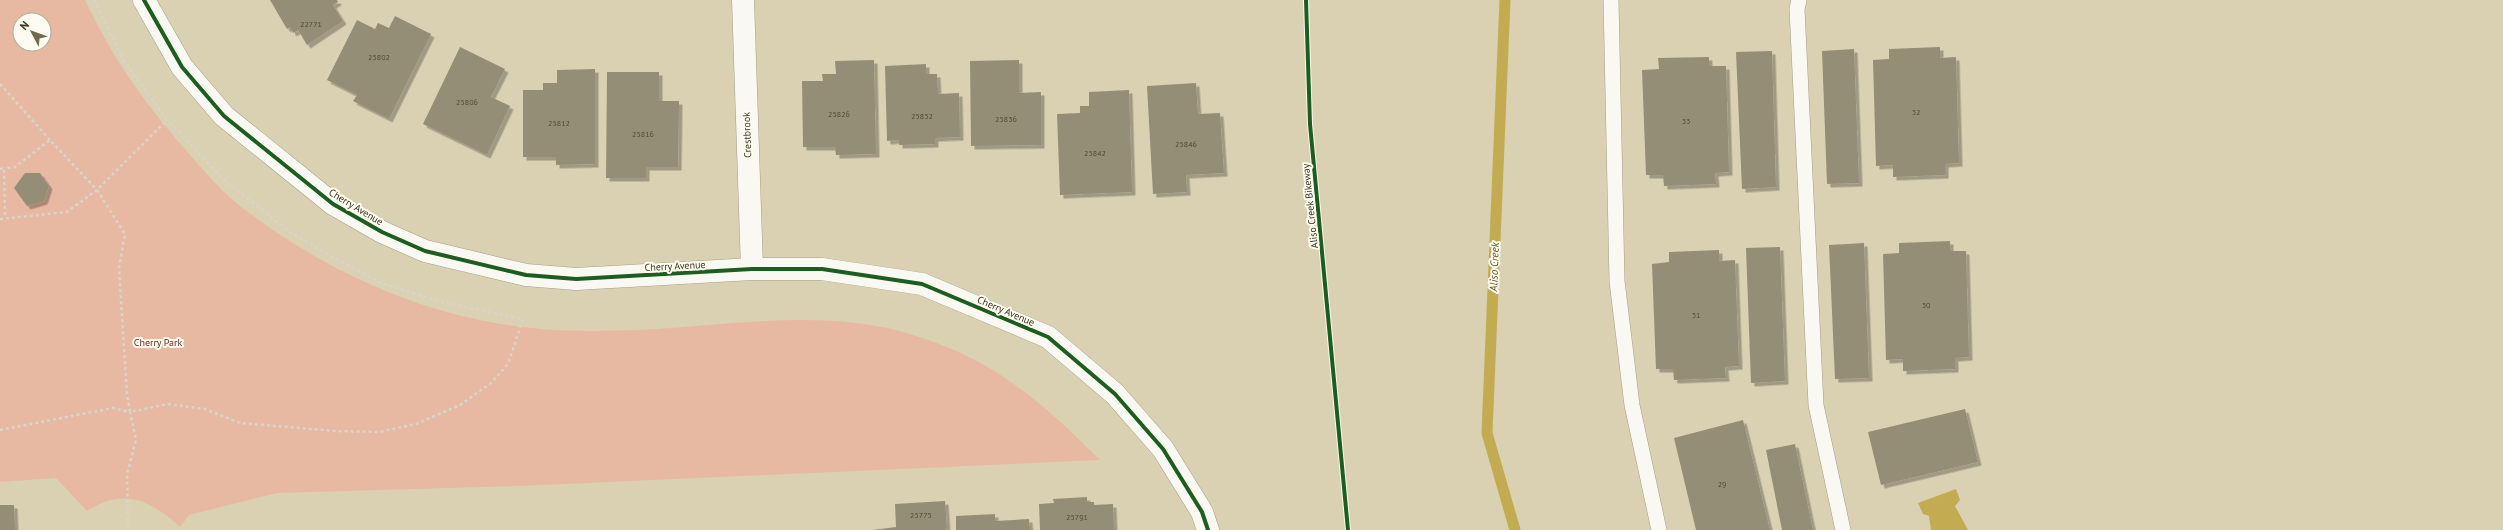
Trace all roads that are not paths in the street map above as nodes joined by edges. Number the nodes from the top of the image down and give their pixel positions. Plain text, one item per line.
1 (144, 0) edge
2 (743, 0) edge
3 (1611, 0) edge
4 (1799, 0) edge
5 (752, 269) junction
6 (1208, 530) edge
7 (1659, 530) edge
8 (1843, 530) edge

1 - 5 street, Cherry Avenue
2 - 5 street, Crestbrook
3 - 7 lane
4 - 8 lane
5 - 6 street, Cherry Avenue

